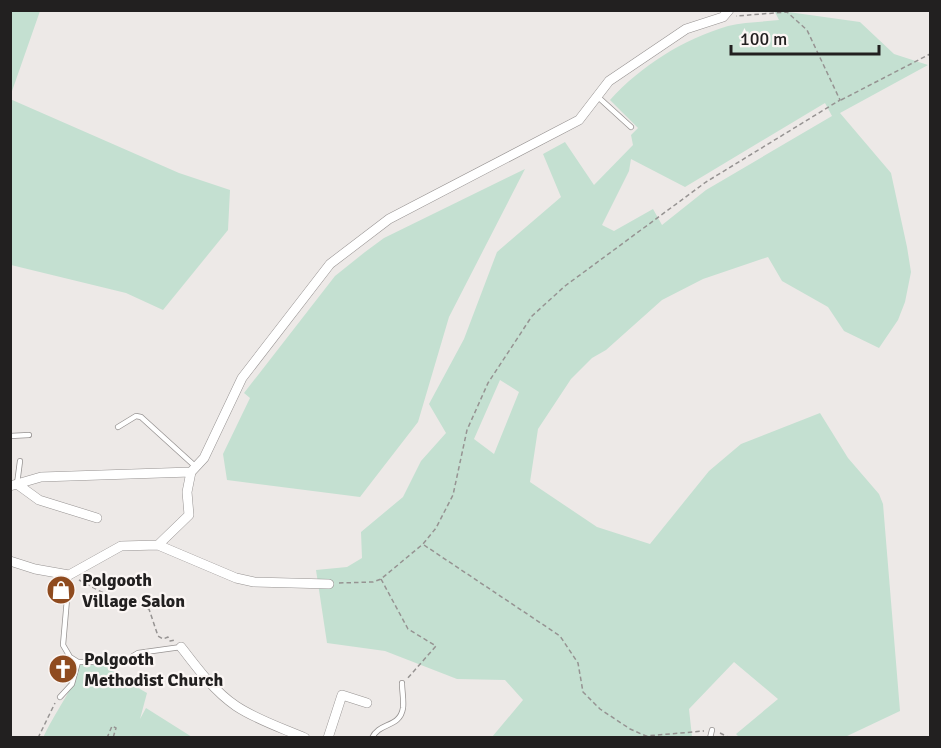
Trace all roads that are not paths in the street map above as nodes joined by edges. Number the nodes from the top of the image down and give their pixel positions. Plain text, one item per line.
1 (726, 14) edge
2 (597, 96) junction
3 (631, 128) dead end
4 (118, 427) dead end
5 (29, 435) dead end
6 (10, 436) edge
7 (20, 461) dead end
8 (193, 469) junction
9 (14, 485) edge
10 (97, 518) dead end
11 (158, 545) junction
12 (10, 561) edge
13 (69, 575) junction
14 (329, 584) road end
15 (181, 647) joint
16 (133, 656) dead end
17 (78, 662) junction
18 (106, 662) dead end
19 (402, 683) road end
20 (60, 697) road end
21 (367, 703) dead end
22 (712, 730) road end
23 (305, 738) edge
24 (328, 738) edge
25 (372, 738) edge
26 (710, 738) edge

1 - 2 street
2 - 3 lane
2 - 8 street
4 - 8 lane
5 - 6 lane
7 - 9 lane
8 - 9 street
8 - 11 street
9 - 10 street
11 - 13 street
11 - 14 street
12 - 13 street
13 - 17 lane
15 - 16 lane
15 - 23 street
17 - 18 lane
17 - 20 lane
19 - 25 lane
21 - 24 street
22 - 26 lane

